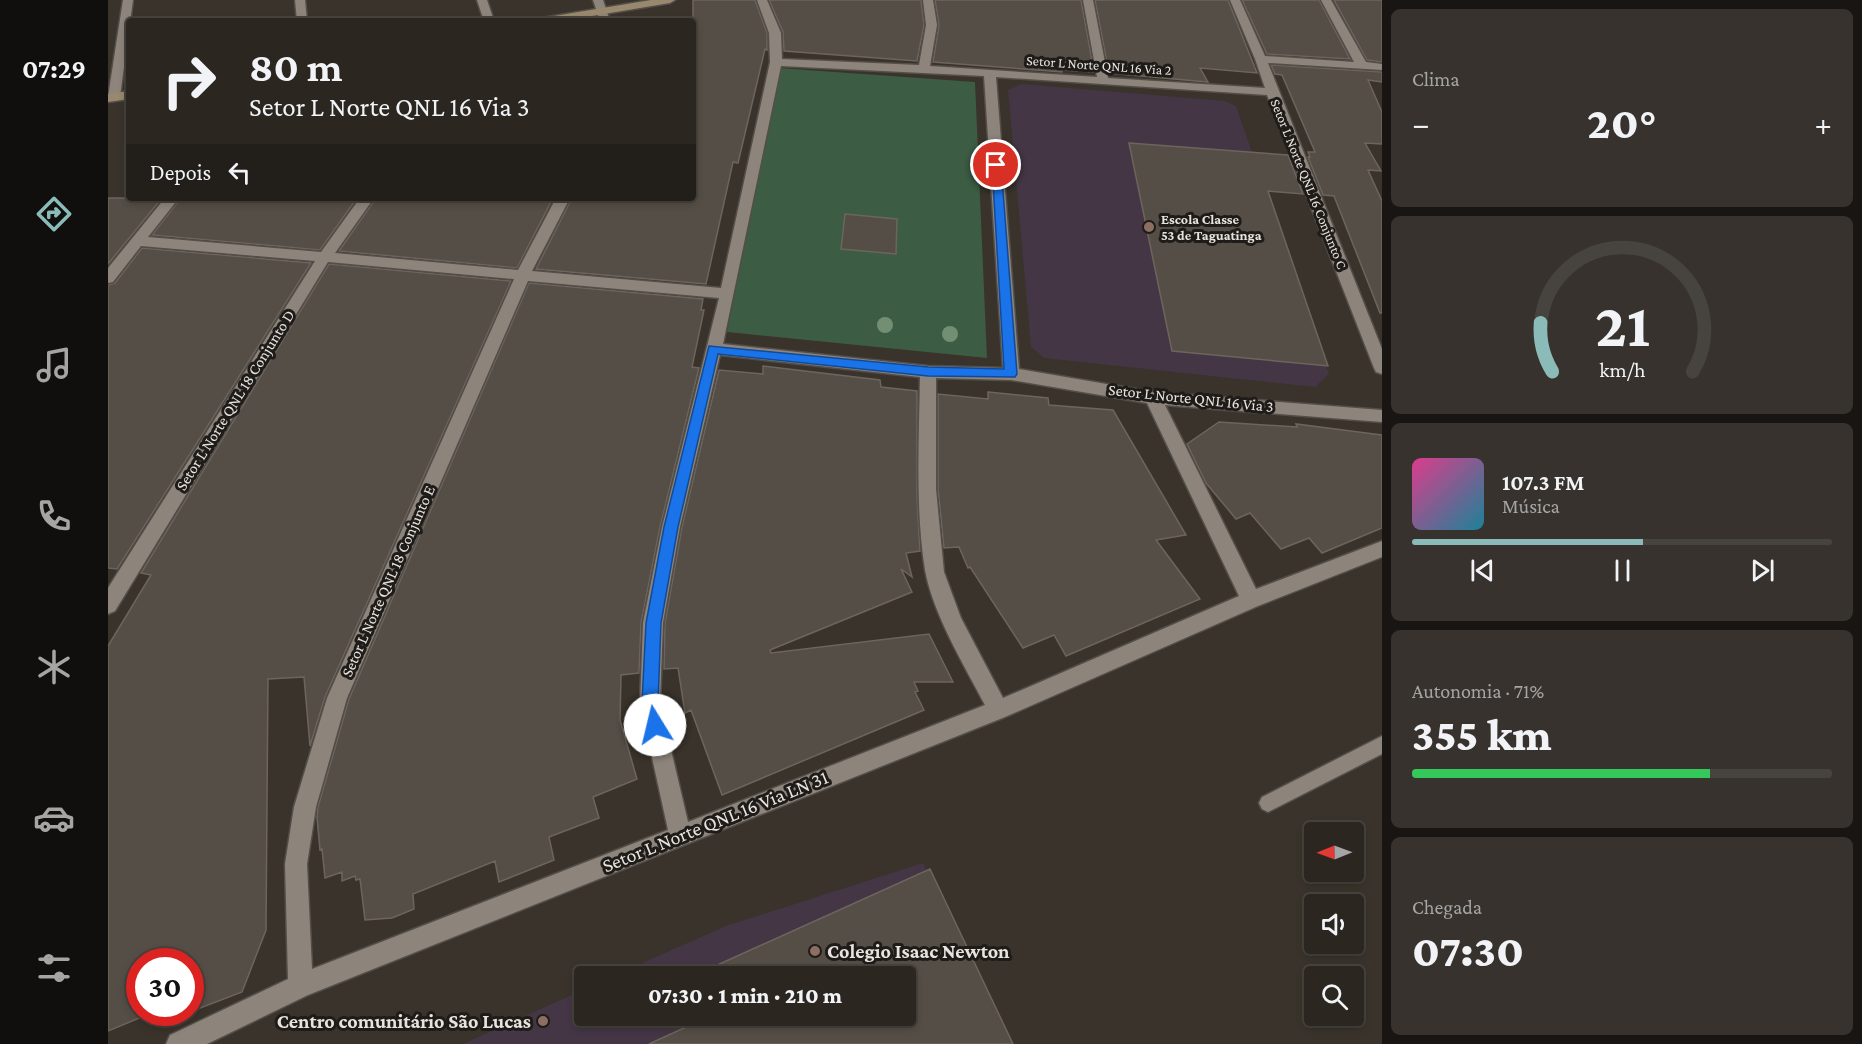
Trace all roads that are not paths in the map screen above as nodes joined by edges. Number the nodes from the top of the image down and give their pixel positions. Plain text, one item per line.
1 (128, 0) edge
2 (300, 0) edge
3 (482, 0) edge
4 (670, 0) edge
5 (762, 0) edge
6 (928, 0) edge
7 (1088, 0) edge
8 (1236, 0) edge
9 (1326, 0) edge
10 (602, 10) edge
11 (302, 18) edge
12 (488, 18) edge
13 (558, 18) edge
14 (1261, 59) junction
15 (776, 62) junction
16 (1362, 66) junction
17 (1382, 67) edge
18 (924, 69) junction
19 (990, 73) junction
20 (1103, 80) junction
21 (1272, 92) junction
22 (126, 96) edge
23 (111, 98) edge
24 (170, 201) edge
25 (365, 201) edge
26 (561, 201) edge
27 (138, 241) junction
28 (325, 256) junction
29 (522, 277) junction
30 (108, 278) edge
31 (727, 294) junction
32 (714, 350) junction
33 (1382, 368) edge
34 (928, 372) junction
35 (1011, 374) junction
36 (1153, 398) junction
37 (1382, 416) edge
38 (1382, 549) edge
39 (1251, 600) junction
40 (108, 605) edge
41 (998, 711) junction
42 (1382, 745) edge
43 (1268, 803) dead end
44 (680, 835) junction
45 (301, 986) junction
46 (179, 1044) edge

1 - 23 street
2 - 11 street
3 - 12 street
4 - 10 street
5 - 15 street
6 - 18 street
7 - 20 street
8 - 14 street, Setor L Norte QNL 16 Conjunto C
9 - 16 street
10 - 13 street
14 - 16 street
14 - 21 street, Setor L Norte QNL 16 Conjunto C
15 - 18 street, Setor L Norte QNL 16 Via 2
15 - 31 street
16 - 17 street
18 - 19 street, Setor L Norte QNL 16 Via 2
19 - 20 street, Setor L Norte QNL 16 Via 2
19 - 35 street
20 - 21 street, Setor L Norte QNL 16 Via 2
21 - 33 street, Setor L Norte QNL 16 Conjunto C
22 - 23 street
24 - 27 street
25 - 28 street, Setor L Norte QNL 18 Conjunto D
26 - 29 street, Setor L Norte QNL 18 Conjunto E
27 - 28 street
27 - 30 street
28 - 29 street
28 - 40 street, Setor L Norte QNL 18 Conjunto D
29 - 31 street
29 - 45 street, Setor L Norte QNL 18 Conjunto E
31 - 32 street
32 - 34 street, Setor L Norte QNL 16 Via 3
32 - 44 street
34 - 35 street, Setor L Norte QNL 16 Via 3
34 - 41 street
35 - 36 street, Setor L Norte QNL 16 Via 3
36 - 37 street, Setor L Norte QNL 16 Via 3
36 - 39 street
38 - 39 street, Setor L Norte QNL 16 Via LN 31
39 - 41 street, Setor L Norte QNL 16 Via LN 31
41 - 44 street, Setor L Norte QNL 16 Via LN 31
42 - 43 lane
44 - 45 street, Setor L Norte QNL 16 Via LN 31
45 - 46 street, Setor L Norte QNL 16 Via LN 31

